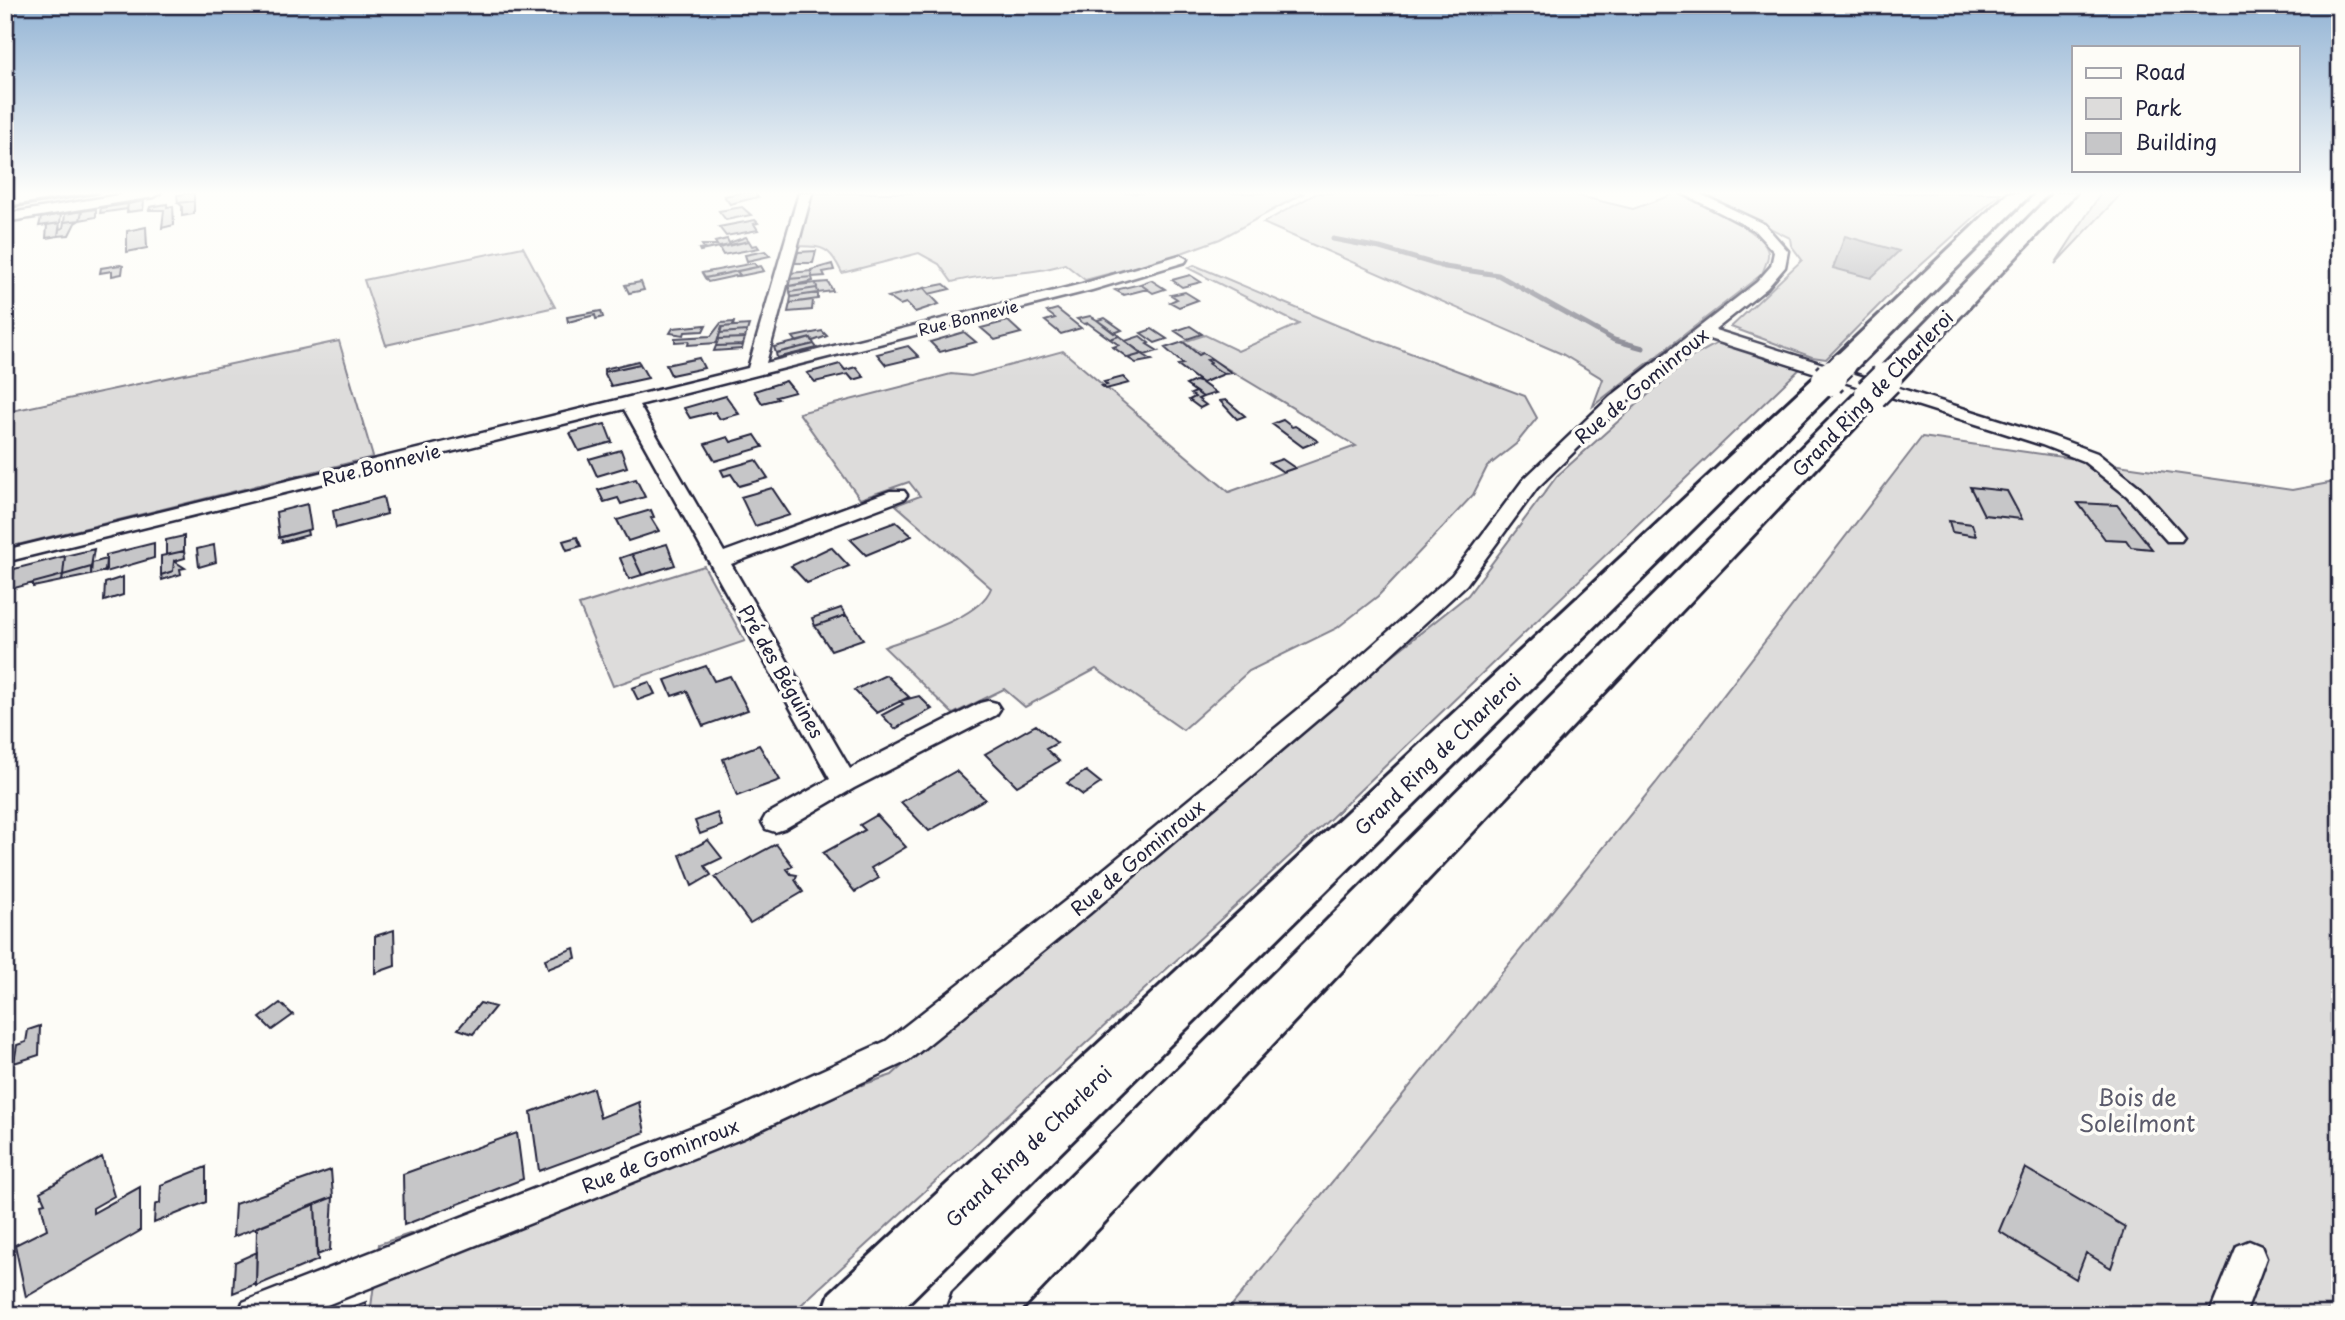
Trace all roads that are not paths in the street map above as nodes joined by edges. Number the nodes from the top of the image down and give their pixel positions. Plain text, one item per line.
1 (788, 255) edge
2 (1780, 255) edge
3 (1967, 255) edge
4 (1996, 255) edge
5 (1180, 259) dead end
6 (1704, 332) junction
7 (756, 371) junction
8 (1857, 379) junction
9 (629, 403) junction
10 (897, 495) dead end
11 (2175, 537) dead end
12 (5, 556) edge
13 (719, 561) junction
14 (988, 709) dead end
15 (845, 782) junction
16 (775, 822) dead end
17 (2249, 1258) dead end
18 (256, 1315) edge
19 (852, 1315) edge
20 (975, 1315) edge
21 (2227, 1315) edge

1 - 7 street
2 - 6 street, Rue de Gominroux
3 - 8 highway, Grand Ring de Charleroi
4 - 8 highway, Grand Ring de Charleroi
5 - 7 street, Rue Bonnevie
6 - 11 street
6 - 18 street, Rue de Gominroux
7 - 9 street, Rue Bonnevie
8 - 19 highway, Grand Ring de Charleroi
8 - 20 highway, Grand Ring de Charleroi
9 - 12 street, Rue Bonnevie
9 - 13 street, Pré des Béguines
10 - 13 street
13 - 15 street, Pré des Béguines
14 - 15 street
15 - 16 street
17 - 21 street

